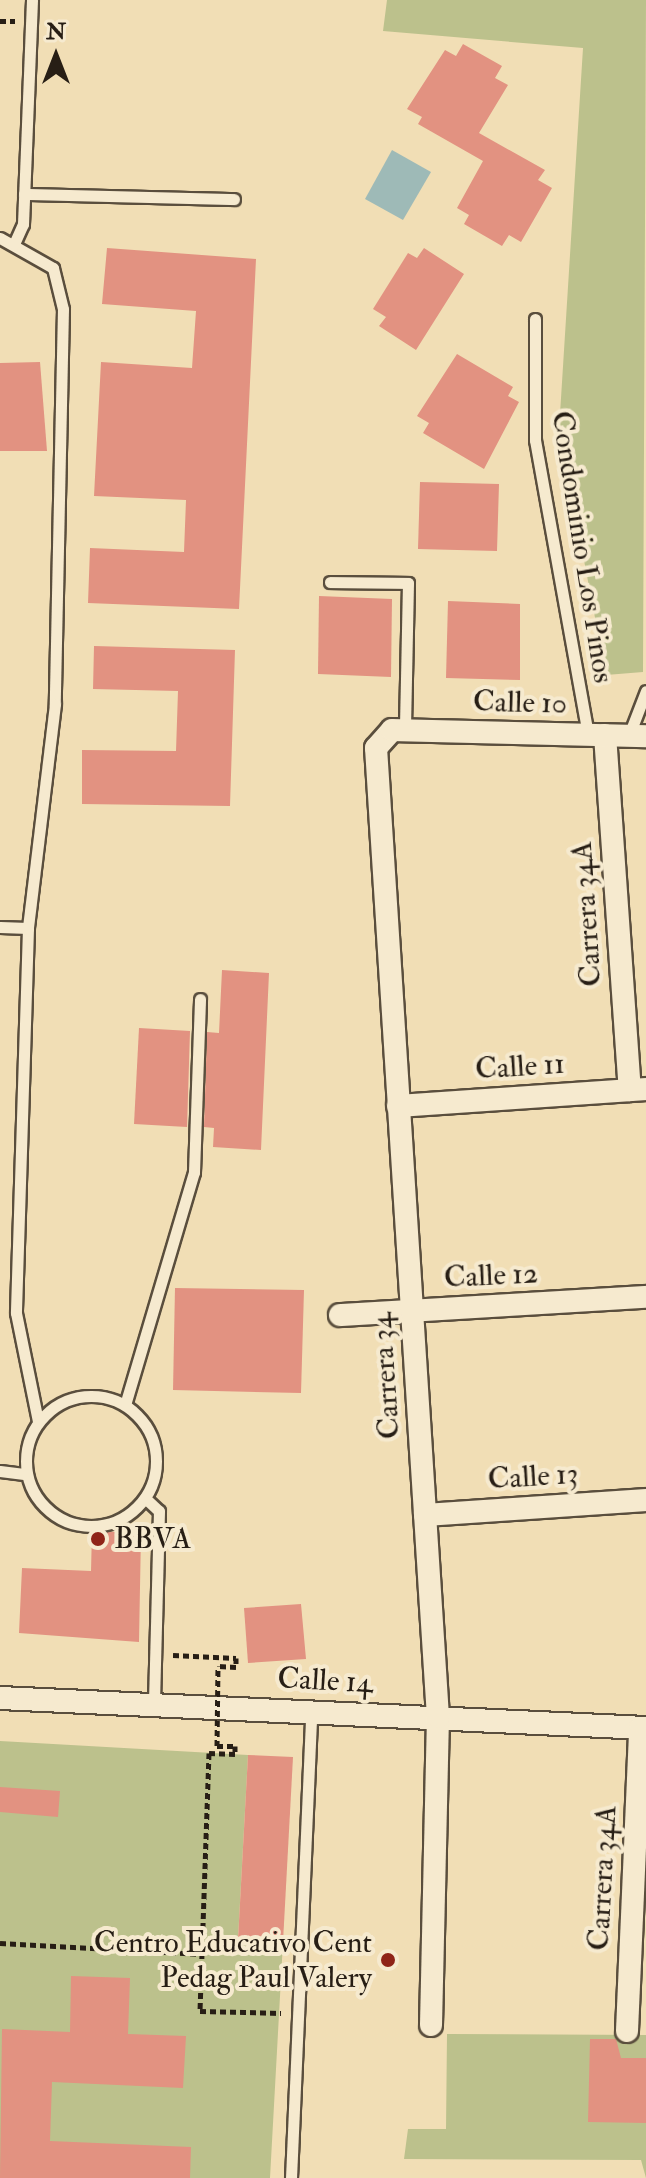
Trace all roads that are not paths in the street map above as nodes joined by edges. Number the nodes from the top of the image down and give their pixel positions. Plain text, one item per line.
1 (32, 0) edge
2 (24, 194) junction
3 (234, 199) dead end
4 (0, 238) edge
5 (14, 244) junction
6 (535, 319) dead end
7 (330, 582) dead end
8 (646, 691) edge
9 (399, 730) junction
10 (596, 735) junction
11 (638, 736) edge
12 (0, 927) edge
13 (28, 928) junction
14 (200, 999) dead end
15 (638, 1089) edge
16 (398, 1106) junction
17 (646, 1297) edge
18 (412, 1311) junction
19 (340, 1315) dead end
20 (125, 1405) junction
21 (38, 1421) junction
22 (0, 1471) edge
23 (26, 1474) junction
24 (145, 1498) junction
25 (646, 1500) edge
26 (425, 1515) junction
27 (0, 1698) edge
28 (154, 1702) junction
29 (311, 1711) junction
30 (438, 1717) junction
31 (643, 1728) edge
32 (431, 2025) dead end
33 (627, 2031) dead end
34 (291, 2178) edge

1 - 2 lane
2 - 3 lane
2 - 5 lane
4 - 5 lane
5 - 13 lane
6 - 10 lane, Condominio Los Pinos
7 - 9 lane
8 - 11 lane
9 - 10 street, Calle 10
9 - 16 street, Carrera 34
10 - 11 street, Calle 10
10 - 15 street, Carrera 34A
12 - 13 lane
13 - 21 lane
14 - 20 lane
15 - 16 street, Calle 11
16 - 18 street, Carrera 34
17 - 18 street, Calle 12
18 - 19 street, Calle 12
18 - 26 street, Carrera 34
20 - 21 lane
20 - 24 lane
21 - 23 lane
22 - 23 lane
23 - 24 lane
24 - 28 lane
25 - 26 street, Calle 13
26 - 30 street, Carrera 34
27 - 28 street, Calle 14
28 - 29 street, Calle 14
29 - 30 street, Calle 14
29 - 34 lane
30 - 31 street, Calle 14
30 - 32 street, Carrera 34
31 - 33 street, Carrera 34A

